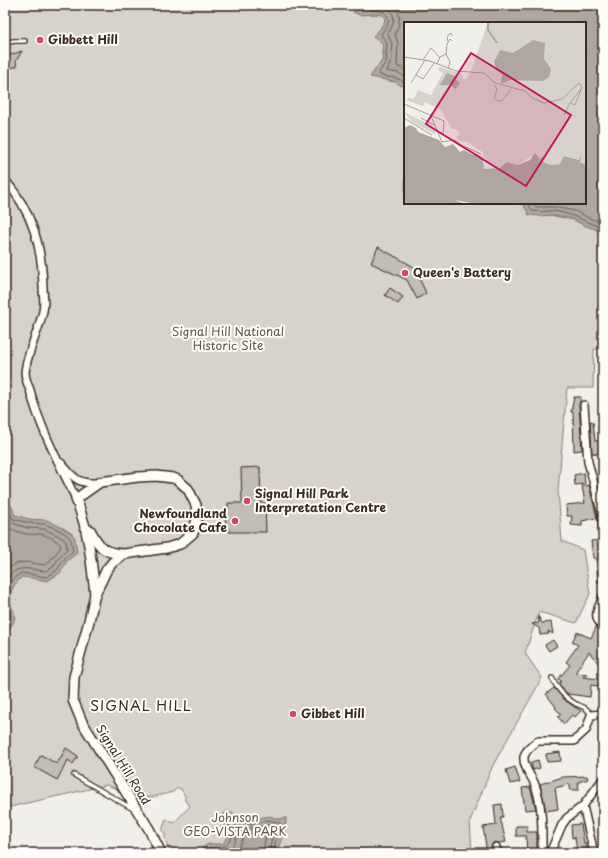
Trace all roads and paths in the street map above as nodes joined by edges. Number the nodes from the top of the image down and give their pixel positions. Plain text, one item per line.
1 (25, 40) dead end
2 (5, 43) edge
3 (5, 180) edge
4 (584, 405) dead end
5 (53, 453) junction
6 (100, 482) junction
7 (76, 499) junction
8 (84, 520) junction
9 (603, 533) edge
10 (124, 554) junction
11 (95, 594) junction
12 (603, 596) edge
13 (603, 626) edge
14 (552, 678) dead end
15 (603, 714) edge
16 (592, 715) junction
17 (74, 774) dead end
18 (603, 779) edge
19 (583, 806) junction
20 (138, 811) junction
21 (161, 853) edge
22 (542, 853) edge
23 (550, 853) edge
24 (594, 853) edge

1 - 2 lane
3 - 5 street, Signal Hill Road
4 - 9 street
5 - 6 street, Signal Hill Road
5 - 7 street, Signal Hill Road
6 - 7 street
6 - 10 street, Signal Hill Road
7 - 8 street, Signal Hill Road
8 - 10 street
8 - 11 street, Signal Hill Road
10 - 11 street, Signal Hill Road
11 - 20 street, Signal Hill Road
12 - 13 street
14 - 16 lane
15 - 16 street
16 - 22 street
17 - 20 lane
18 - 19 street
19 - 23 street
19 - 24 street
20 - 21 street, Signal Hill Road

